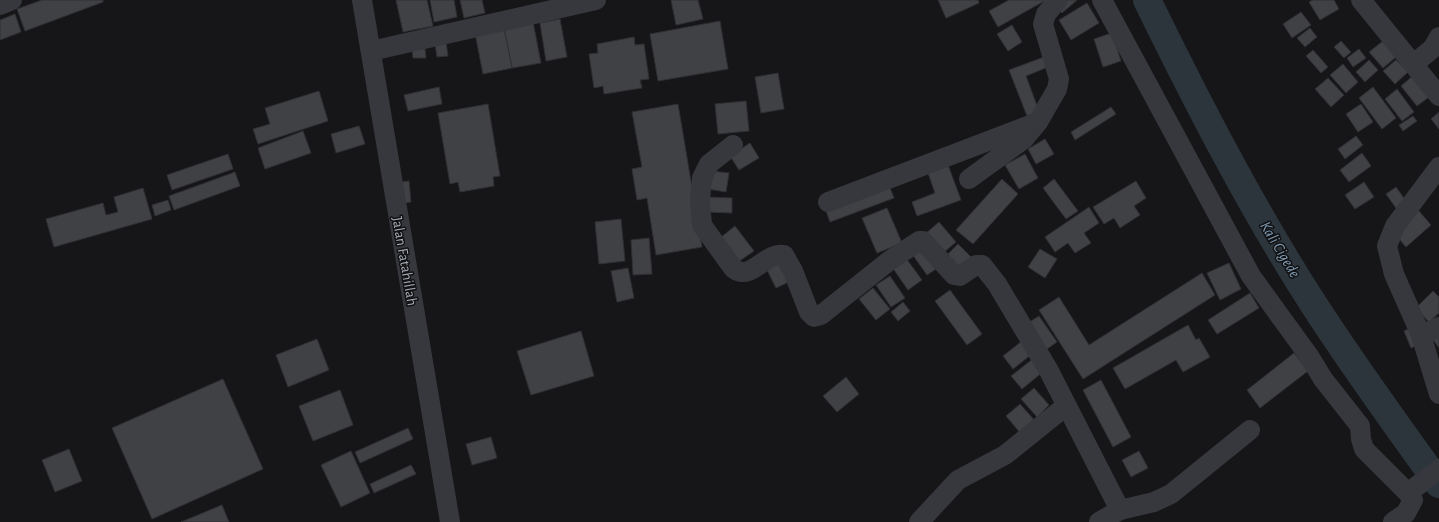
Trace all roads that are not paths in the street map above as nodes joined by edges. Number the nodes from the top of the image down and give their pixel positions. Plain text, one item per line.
1 (12, 0) edge
2 (362, 0) edge
3 (596, 0) edge
4 (1058, 0) edge
5 (1102, 0) edge
6 (1364, 1) edge
7 (0, 5) edge
8 (1439, 37) edge
9 (371, 50) junction
10 (1414, 64) junction
11 (1439, 96) edge
12 (1038, 122) junction
13 (733, 145) dead end
14 (1439, 167) edge
15 (969, 179) dead end
16 (828, 202) dead end
17 (1439, 327) edge
18 (1421, 335) junction
19 (1439, 394) edge
20 (1066, 406) junction
21 (1250, 430) dead end
22 (1439, 470) edge
23 (1415, 488) junction
24 (1120, 510) junction
25 (450, 522) edge
26 (919, 522) edge
27 (1100, 522) edge
28 (1393, 522) edge

1 - 7 street
2 - 9 street, Jalan Fatahillah
3 - 9 street
4 - 12 street
5 - 23 street
6 - 10 street
8 - 10 street
9 - 25 street, Jalan Fatahillah
10 - 11 street
12 - 15 street
12 - 16 street
13 - 20 street
14 - 18 street
17 - 18 street
18 - 19 street
20 - 24 street
20 - 26 street
21 - 24 street
22 - 23 street
23 - 28 street
24 - 27 street

